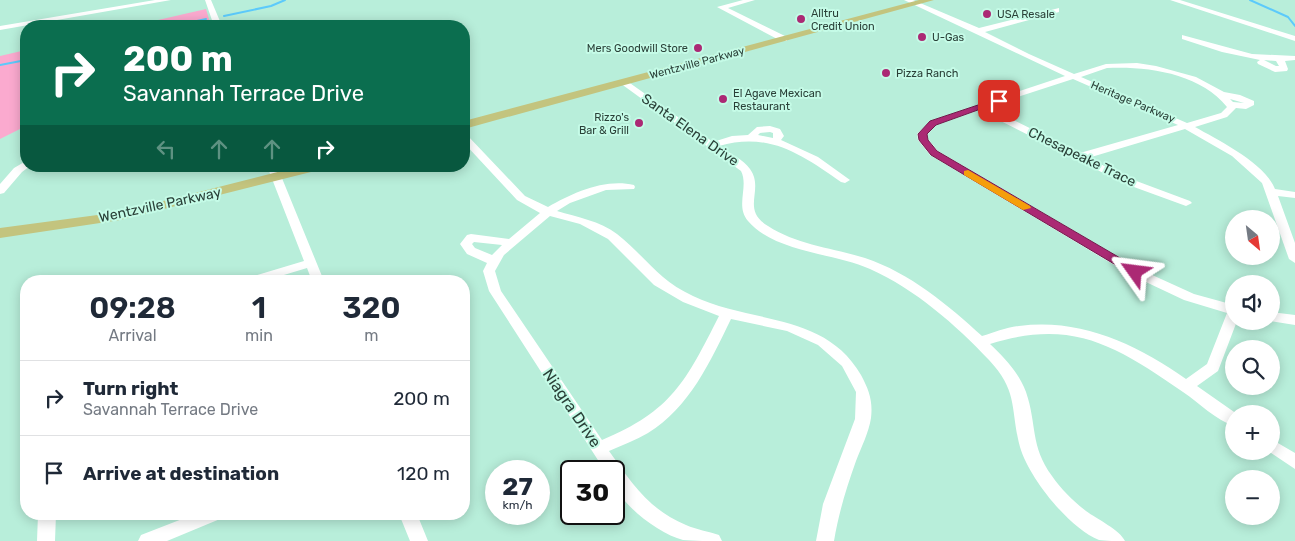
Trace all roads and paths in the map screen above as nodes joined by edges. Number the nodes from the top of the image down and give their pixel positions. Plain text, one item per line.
1 (168, 0) edge
2 (208, 0) edge
3 (752, 0) edge
4 (929, 0) edge
5 (1173, 0) edge
6 (911, 2) edge
7 (1056, 10) dead end
8 (48, 20) edge
9 (216, 20) edge
10 (20, 25) edge
11 (0, 28) edge
12 (978, 30) junction
13 (1184, 37) dead end
14 (784, 39) junction
15 (1295, 39) edge
16 (1295, 58) edge
17 (1075, 77) junction
18 (624, 83) junction
19 (1223, 95) junction
20 (1231, 105) junction
21 (980, 107) junction
22 (470, 123) edge
23 (1185, 125) junction
24 (470, 143) edge
25 (713, 145) junction
26 (1079, 156) junction
27 (20, 168) edge
28 (274, 172) edge
29 (845, 180) dead end
30 (630, 187) dead end
31 (0, 191) edge
32 (1272, 192) junction
33 (1295, 195) edge
34 (1186, 204) dead end
35 (548, 212) junction
36 (0, 233) edge
37 (512, 242) junction
38 (1295, 259) edge
39 (494, 261) junction
40 (310, 263) junction
41 (271, 275) edge
42 (315, 275) edge
43 (1225, 308) edge
44 (727, 314) junction
45 (1280, 320) edge
46 (1293, 323) edge
47 (1227, 330) edge
48 (979, 342) junction
49 (1186, 387) junction
50 (1225, 414) edge
51 (599, 448) junction
52 (1280, 451) edge
53 (1295, 462) edge
54 (47, 520) edge
55 (199, 520) edge
56 (410, 520) edge
57 (46, 541) edge
58 (147, 541) edge
59 (419, 541) edge
60 (713, 541) edge
61 (826, 541) edge
62 (1116, 541) edge

1 - 8 street
2 - 9 street
3 - 14 street
4 - 6 main road, Wentzville Parkway
5 - 15 street
6 - 12 street, Heritage Parkway
6 - 14 main road, Wentzville Parkway
7 - 12 street
10 - 11 street
12 - 17 street, Heritage Parkway
13 - 16 street
14 - 18 main road, Wentzville Parkway
17 - 19 street
17 - 21 street
17 - 23 street, Heritage Parkway
18 - 22 main road, Wentzville Parkway
18 - 25 street, Santa Elena Drive
19 - 20 street
19 - 20 street
20 - 23 street
21 - 26 street, Chesapeake Trace
21 - 43 street
23 - 26 street
23 - 32 street, Heritage Parkway
24 - 35 street
25 - 29 street
25 - 48 street, Santa Elena Drive
26 - 34 street, Chesapeake Trace
27 - 31 street
28 - 36 main road, Wentzville Parkway
28 - 40 street
30 - 35 street
32 - 33 street
32 - 38 street, Heritage Parkway
35 - 37 street
35 - 44 street
37 - 39 street
37 - 39 street
39 - 51 street, Niagra Drive
40 - 41 street
40 - 42 street
44 - 51 street
44 - 61 street
45 - 46 street
47 - 49 street
48 - 49 street
48 - 62 street, Santa Elena Drive
49 - 50 street
51 - 60 street, Niagra Drive
52 - 53 street
54 - 57 street
55 - 58 street
56 - 59 street

